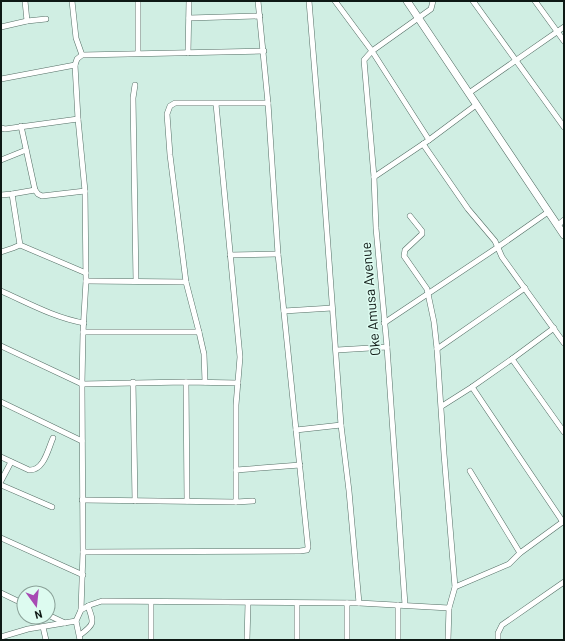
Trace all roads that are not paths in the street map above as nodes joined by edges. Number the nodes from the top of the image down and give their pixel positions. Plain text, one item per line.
1 (25, 1) edge
2 (72, 1) edge
3 (138, 1) edge
4 (189, 1) edge
5 (258, 1) edge
6 (309, 1) edge
7 (335, 1) edge
8 (407, 1) edge
9 (433, 1) edge
10 (473, 1) edge
11 (536, 1) edge
12 (260, 16) junction
13 (189, 18) junction
14 (418, 18) junction
15 (46, 19) dead end
16 (27, 21) junction
17 (1, 27) edge
18 (564, 27) edge
19 (557, 32) junction
20 (564, 41) edge
21 (372, 51) junction
22 (264, 52) junction
23 (138, 53) junction
24 (188, 53) junction
25 (82, 54) junction
26 (516, 61) junction
27 (76, 65) junction
28 (1, 80) edge
29 (135, 86) dead end
30 (469, 93) junction
31 (268, 103) junction
32 (216, 104) junction
33 (476, 105) junction
34 (78, 119) junction
35 (21, 126) junction
36 (564, 127) edge
37 (1, 128) edge
38 (429, 140) junction
39 (423, 144) junction
40 (26, 150) junction
41 (1, 160) edge
42 (374, 177) junction
43 (35, 190) junction
44 (85, 191) junction
45 (12, 194) junction
46 (1, 195) edge
47 (548, 212) junction
48 (410, 216) dead end
49 (561, 223) edge
50 (564, 235) edge
51 (20, 244) junction
52 (498, 248) junction
53 (1, 252) edge
54 (278, 254) junction
55 (230, 255) junction
56 (86, 273) junction
57 (86, 281) junction
58 (136, 281) junction
59 (186, 282) junction
60 (525, 288) junction
61 (1, 292) edge
62 (429, 294) junction
63 (332, 308) junction
64 (284, 312) junction
65 (84, 323) junction
66 (384, 323) junction
67 (554, 328) junction
68 (83, 332) junction
69 (199, 332) junction
70 (564, 343) edge
71 (1, 346) edge
72 (387, 347) junction
73 (437, 349) junction
74 (336, 350) junction
75 (512, 359) junction
76 (133, 382) junction
77 (186, 382) junction
78 (205, 382) junction
79 (238, 383) junction
80 (82, 384) junction
81 (472, 387) junction
82 (1, 402) edge
83 (442, 406) junction
84 (341, 424) junction
85 (296, 430) junction
86 (564, 432) edge
87 (53, 438) dead end
88 (82, 441) junction
89 (1, 457) edge
90 (11, 462) junction
91 (300, 465) junction
92 (236, 470) junction
93 (470, 471) dead end
94 (1, 481) edge
95 (1, 485) edge
96 (82, 500) junction
97 (187, 500) junction
98 (135, 501) junction
99 (253, 501) dead end
100 (236, 502) junction
101 (52, 507) dead end
102 (564, 521) edge
103 (1, 538) edge
104 (83, 552) junction
105 (520, 553) junction
106 (83, 575) junction
107 (564, 582) edge
108 (455, 587) junction
109 (1, 593) edge
110 (16, 600) edge
111 (151, 602) junction
112 (248, 603) junction
113 (297, 603) junction
114 (347, 603) junction
115 (359, 603) junction
116 (398, 605) junction
117 (405, 605) junction
118 (88, 606) junction
119 (449, 608) junction
120 (81, 610) junction
121 (56, 619) edge
122 (76, 621) junction
123 (66, 623) junction
124 (43, 627) junction
125 (1, 637) edge
126 (80, 638) edge
127 (46, 640) edge
128 (151, 640) edge
129 (247, 640) edge
130 (297, 640) edge
131 (347, 640) edge
132 (398, 640) edge
133 (448, 640) edge
134 (498, 640) edge

1 - 16 street
2 - 25 street
3 - 23 street
4 - 13 street
5 - 12 street
6 - 63 street
7 - 21 street
8 - 14 street
9 - 14 street
10 - 26 street
11 - 19 street
12 - 13 street
12 - 22 street
13 - 24 street
14 - 21 street
14 - 30 street
15 - 16 street
16 - 17 street
18 - 19 street
19 - 20 street
19 - 26 street
21 - 38 street
21 - 42 street, Oke Amusa Avenue
22 - 24 street
22 - 31 street
23 - 24 street
23 - 25 street
25 - 27 street
26 - 30 street
26 - 36 street
27 - 28 street
27 - 34 street
29 - 58 street
30 - 33 street
31 - 32 street
31 - 54 street
32 - 55 street
32 - 59 street
33 - 38 street
33 - 47 street
34 - 35 street
34 - 44 street
35 - 37 street
35 - 40 street
38 - 39 street
39 - 42 street
39 - 52 street
40 - 41 street
40 - 43 street
42 - 66 street, Oke Amusa Avenue
43 - 44 street
43 - 45 street
44 - 56 street
45 - 46 street
45 - 51 street
47 - 49 street
47 - 52 street
48 - 62 street
49 - 50 street
51 - 53 street
51 - 56 street
52 - 60 street
52 - 62 street
54 - 55 street
54 - 64 street
55 - 79 street
56 - 57 street
57 - 58 street
57 - 65 street
58 - 59 street
59 - 69 street
60 - 67 street
60 - 73 street
61 - 65 street
62 - 66 street
62 - 73 street
63 - 64 street
63 - 74 street
64 - 85 street
65 - 68 street
66 - 72 street, Oke Amusa Avenue
67 - 70 street
67 - 75 street
68 - 69 street
68 - 80 street
69 - 78 street
71 - 80 street
72 - 74 street
72 - 117 street, Oke Amusa Avenue
73 - 83 street
74 - 84 street
75 - 81 street
75 - 86 street
76 - 77 street
76 - 80 street
76 - 98 street
77 - 78 street
77 - 97 street
78 - 79 street
79 - 92 street
80 - 88 street
81 - 83 street
81 - 102 street
82 - 88 street
83 - 108 street
84 - 85 street
84 - 115 street
85 - 91 street
87 - 90 street
88 - 96 street
89 - 90 street
90 - 94 street
91 - 92 street
91 - 104 street
92 - 100 street
93 - 105 street
95 - 101 street
96 - 98 street
96 - 104 street
97 - 98 street
97 - 100 street
99 - 100 street
102 - 105 street
103 - 106 street
104 - 106 street
105 - 108 street
106 - 120 street
107 - 134 street
108 - 119 street
109 - 110 street
111 - 112 street
111 - 118 street
111 - 128 street
112 - 113 street
112 - 129 street
113 - 114 street
113 - 130 street
114 - 115 street
114 - 131 street
115 - 116 street
116 - 117 street
116 - 132 street
117 - 119 street
118 - 120 street
118 - 126 street
119 - 133 street
120 - 122 street
121 - 123 street
122 - 123 street
122 - 126 street
123 - 124 street
124 - 125 street
124 - 127 street

